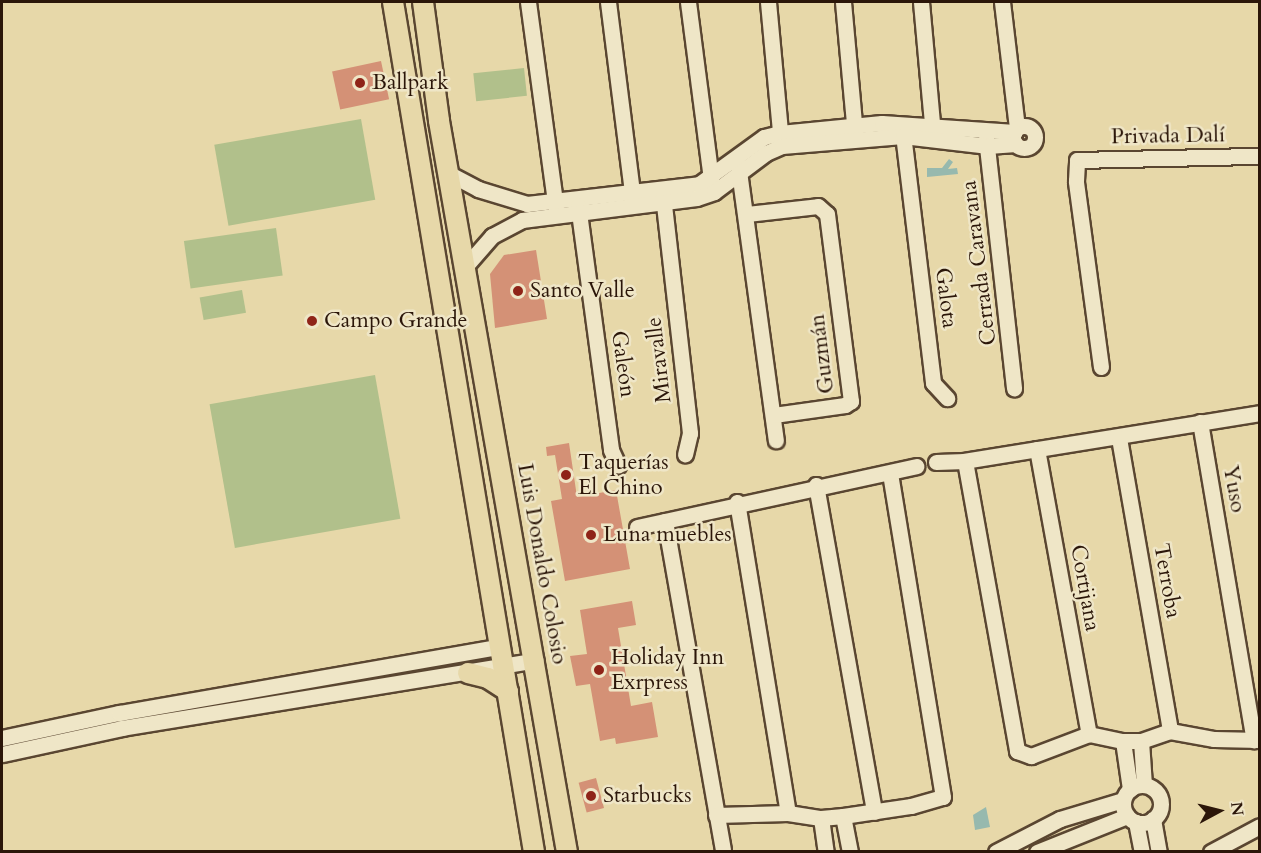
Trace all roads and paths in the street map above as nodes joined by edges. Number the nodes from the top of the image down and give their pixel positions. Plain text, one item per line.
1 (393, 2) edge
2 (423, 2) edge
3 (528, 2) edge
4 (608, 2) edge
5 (688, 2) edge
6 (768, 2) edge
7 (843, 2) edge
8 (921, 2) edge
9 (1002, 2) edge
10 (409, 77) junction
11 (435, 97) junction
12 (932, 124) junction
13 (902, 129) junction
14 (855, 132) junction
15 (986, 139) junction
16 (781, 140) junction
17 (933, 140) junction
18 (1260, 156) edge
19 (738, 165) junction
20 (447, 172) junction
21 (712, 186) junction
22 (663, 197) junction
23 (633, 199) junction
24 (579, 207) junction
25 (556, 209) junction
26 (521, 212) junction
27 (747, 214) junction
28 (466, 277) junction
29 (1101, 367) dead end
30 (1014, 388) dead end
31 (947, 398) dead end
32 (1260, 413) edge
33 (462, 414) junction
34 (774, 415) junction
35 (1200, 422) junction
36 (1119, 438) junction
37 (776, 440) dead end
38 (497, 446) junction
39 (1037, 449) junction
40 (685, 454) dead end
41 (936, 462) dead end
42 (965, 462) junction
43 (618, 465) dead end
44 (916, 466) dead end
45 (890, 473) junction
46 (472, 476) junction
47 (816, 485) junction
48 (737, 502) junction
49 (509, 511) junction
50 (665, 521) junction
51 (637, 527) dead end
52 (503, 656) junction
53 (535, 660) junction
54 (468, 673) junction
55 (306, 680) junction
56 (508, 691) junction
57 (309, 698) junction
58 (120, 720) junction
59 (1170, 731) junction
60 (1089, 734) junction
61 (2, 738) edge
62 (1257, 740) edge
63 (1142, 745) junction
64 (1124, 747) junction
65 (2, 754) edge
66 (1132, 791) junction
67 (874, 812) junction
68 (788, 813) junction
69 (716, 815) junction
70 (843, 816) junction
71 (821, 818) junction
72 (1132, 819) junction
73 (1153, 819) junction
74 (1260, 826) edge
75 (723, 850) edge
76 (534, 852) edge
77 (567, 852) edge
78 (826, 852) edge
79 (850, 852) edge
80 (996, 852) edge
81 (1036, 852) edge
82 (1142, 852) edge
83 (1159, 852) edge
84 (1210, 852) edge

1 - 10 main road
2 - 11 main road, Luis Donaldo Colosio
3 - 25 street
4 - 23 street
5 - 21 street
6 - 16 street
7 - 14 street
8 - 12 street
9 - 15 street
10 - 11 main road
10 - 33 main road
11 - 20 main road, Luis Donaldo Colosio
12 - 13 street
12 - 15 street
12 - 17 street
13 - 14 street
13 - 17 street
13 - 31 street, Galota
14 - 16 street
15 - 17 street
15 - 30 street, Cerrada Caravana
16 - 19 street
18 - 29 street, Privada Dalí
19 - 21 street
19 - 27 street
20 - 26 street
20 - 28 main road, Luis Donaldo Colosio
21 - 22 street
22 - 23 street
22 - 40 street, Miravalle
23 - 24 street
24 - 25 street
24 - 43 street, Galeón
25 - 26 street
26 - 28 street
27 - 34 street
27 - 34 street, Guzmán
28 - 38 main road, Luis Donaldo Colosio
32 - 35 street
33 - 38 main road
33 - 46 main road
34 - 37 street
35 - 36 street
35 - 62 street, Yuso
36 - 39 street
36 - 59 street, Terroba
38 - 49 main road, Luis Donaldo Colosio
39 - 42 street
39 - 60 street, Cortijana
41 - 42 street
42 - 60 street
44 - 45 street
45 - 47 street
45 - 67 street
46 - 49 main road
46 - 52 main road
47 - 48 street
47 - 67 street
48 - 50 street
48 - 68 street
49 - 53 main road, Luis Donaldo Colosio
50 - 51 street
50 - 69 street
52 - 53 street
52 - 54 street
52 - 55 street
52 - 56 main road
53 - 77 main road, Luis Donaldo Colosio
54 - 56 main road
54 - 57 street
55 - 57 street
55 - 58 street
56 - 76 main road
57 - 58 street
58 - 61 street
58 - 65 street
59 - 62 street
59 - 63 street
60 - 64 street
63 - 64 street
63 - 66 street
64 - 66 street
66 - 72 street
66 - 73 street
66 - 80 street
67 - 70 street
68 - 69 street
68 - 71 street
69 - 75 street
70 - 71 street
70 - 79 street
71 - 78 street
72 - 73 street
72 - 81 street
72 - 82 street
73 - 83 street
74 - 84 street

